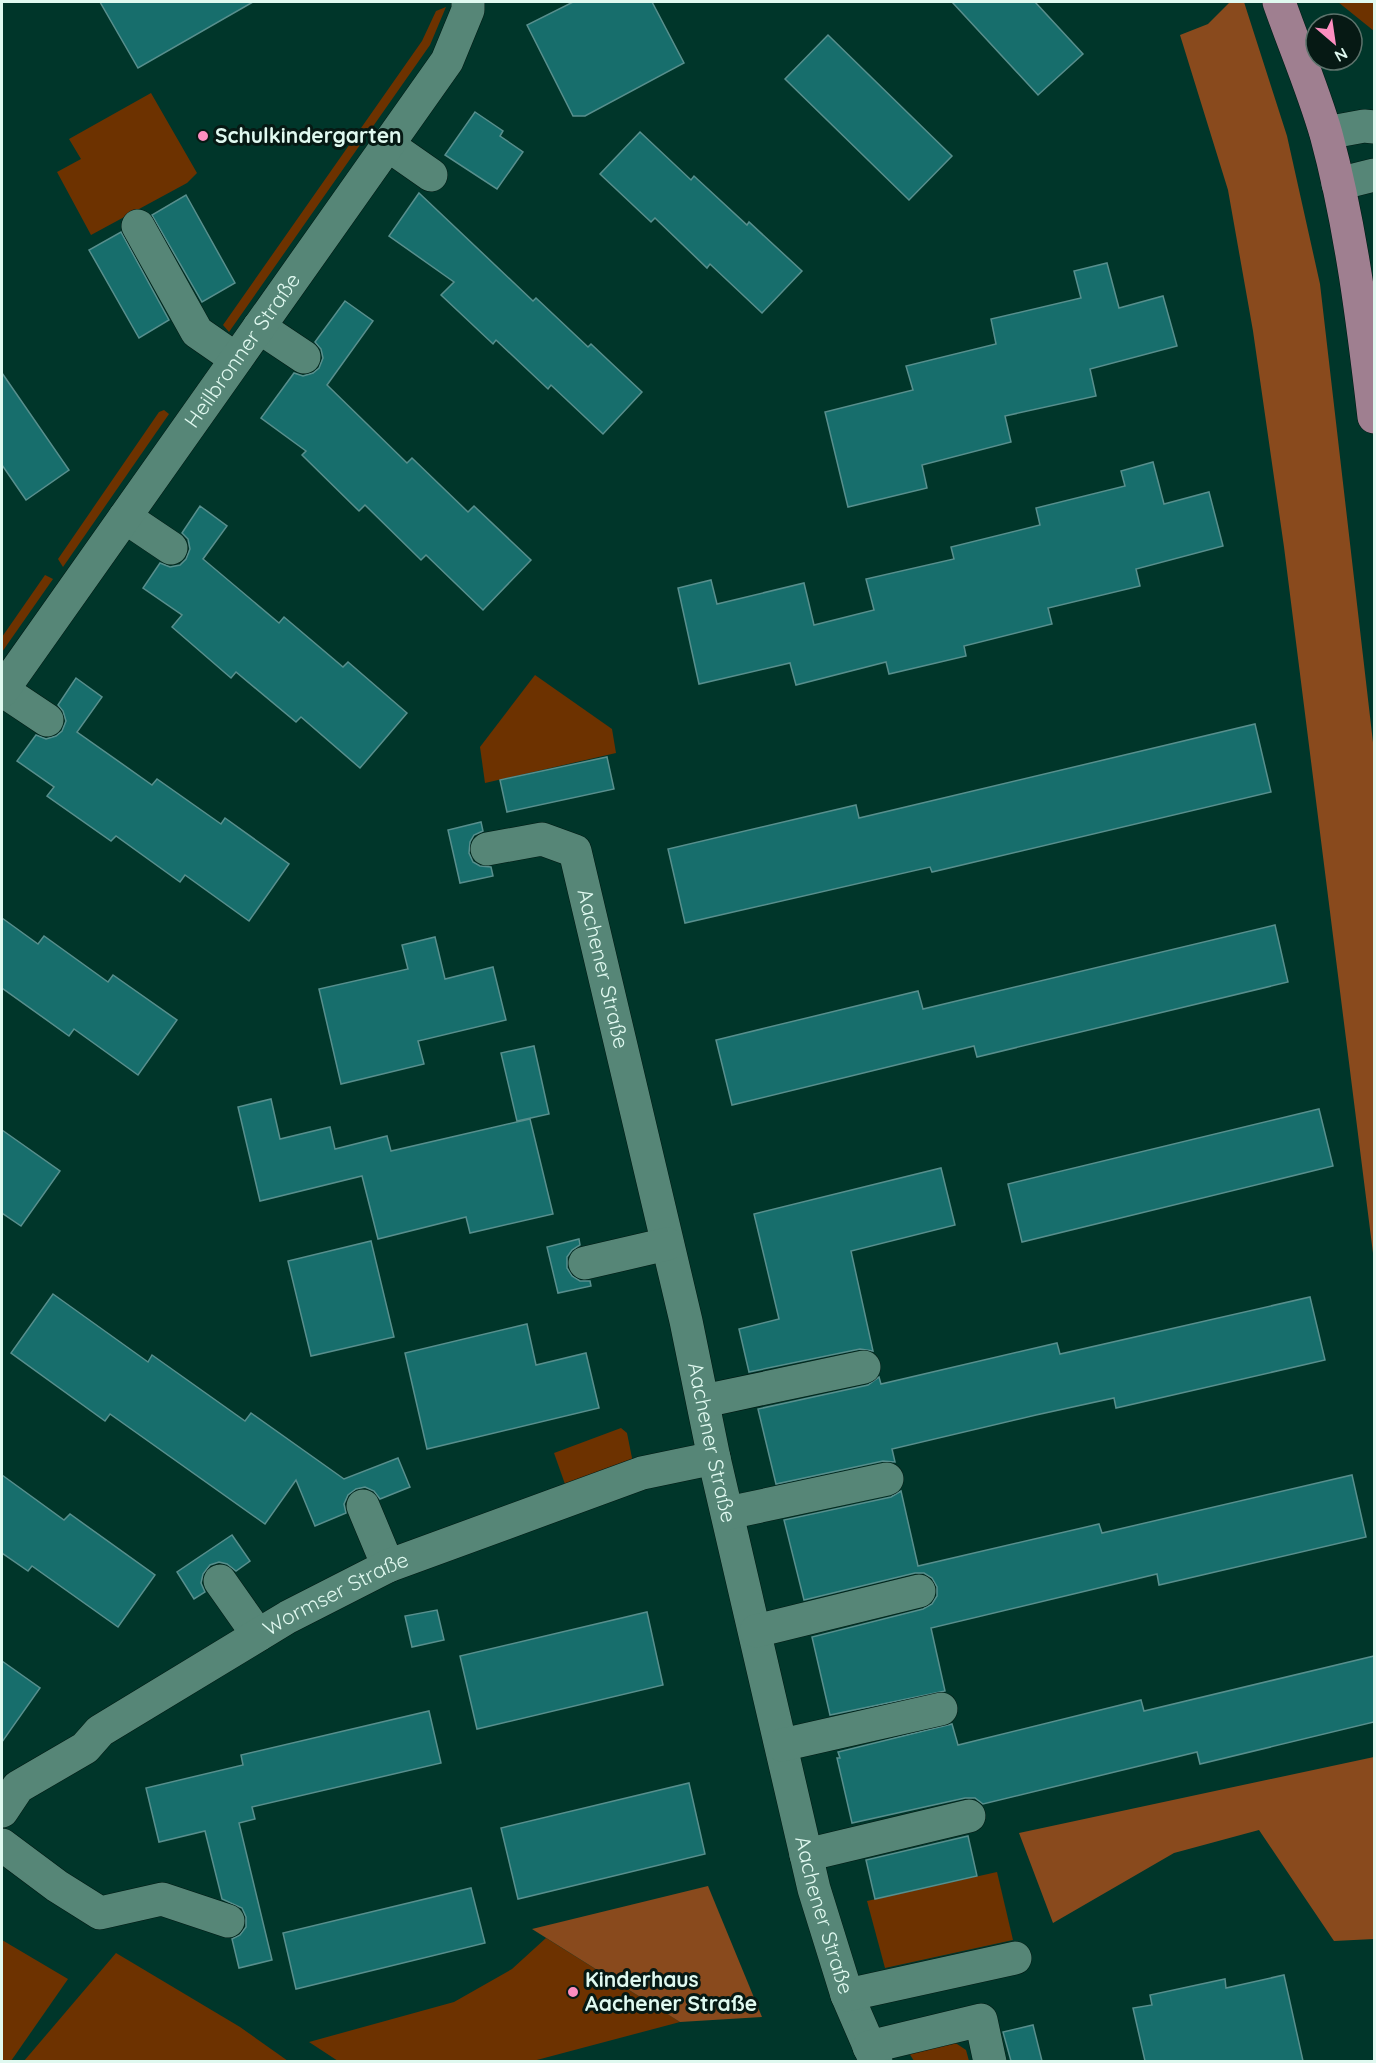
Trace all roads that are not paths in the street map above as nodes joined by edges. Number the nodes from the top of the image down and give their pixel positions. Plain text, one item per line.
1 (468, 2) edge
2 (1279, 2) edge
3 (1374, 128) edge
4 (1326, 133) junction
5 (388, 145) junction
6 (431, 175) dead end
7 (1374, 175) edge
8 (1338, 184) junction
9 (138, 226) dead end
10 (259, 327) junction
11 (304, 357) dead end
12 (236, 359) junction
13 (1374, 417) edge
14 (125, 517) junction
15 (171, 548) dead end
16 (2, 690) edge
17 (47, 720) dead end
18 (487, 849) dead end
19 (667, 1244) junction
20 (585, 1263) dead end
21 (864, 1367) dead end
22 (704, 1401) junction
23 (714, 1458) junction
24 (887, 1479) dead end
25 (363, 1506) dead end
26 (728, 1513) junction
27 (388, 1566) junction
28 (220, 1581) dead end
29 (919, 1591) dead end
30 (756, 1630) junction
31 (258, 1635) junction
32 (941, 1709) dead end
33 (782, 1745) junction
34 (10, 1799) edge
35 (969, 1816) dead end
36 (2, 1845) edge
37 (806, 1855) junction
38 (228, 1921) dead end
39 (1015, 1958) dead end
40 (847, 1995) junction
41 (873, 2054) edge
42 (990, 2061) edge

1 - 5 street, Heilbronner Straße
2 - 4 main road
3 - 4 street
4 - 8 main road
5 - 6 street
5 - 10 street, Heilbronner Straße
7 - 8 street
8 - 13 main road
9 - 12 street
10 - 11 street
10 - 12 street, Heilbronner Straße
12 - 14 street, Heilbronner Straße
14 - 15 street
14 - 16 street, Heilbronner Straße
16 - 17 street
18 - 19 street, Aachener Straße
19 - 20 street
19 - 22 street, Aachener Straße
21 - 22 street
22 - 23 street, Aachener Straße
23 - 26 street, Aachener Straße
23 - 27 street, Wormser Straße
24 - 26 street
25 - 27 street
26 - 30 street, Aachener Straße
27 - 31 street, Wormser Straße
28 - 31 street
29 - 30 street
30 - 33 street, Aachener Straße
31 - 34 street, Wormser Straße
32 - 33 street
33 - 37 street, Aachener Straße
35 - 37 street
36 - 38 street
37 - 40 street, Aachener Straße
39 - 40 street
40 - 41 street, Aachener Straße
41 - 42 street

